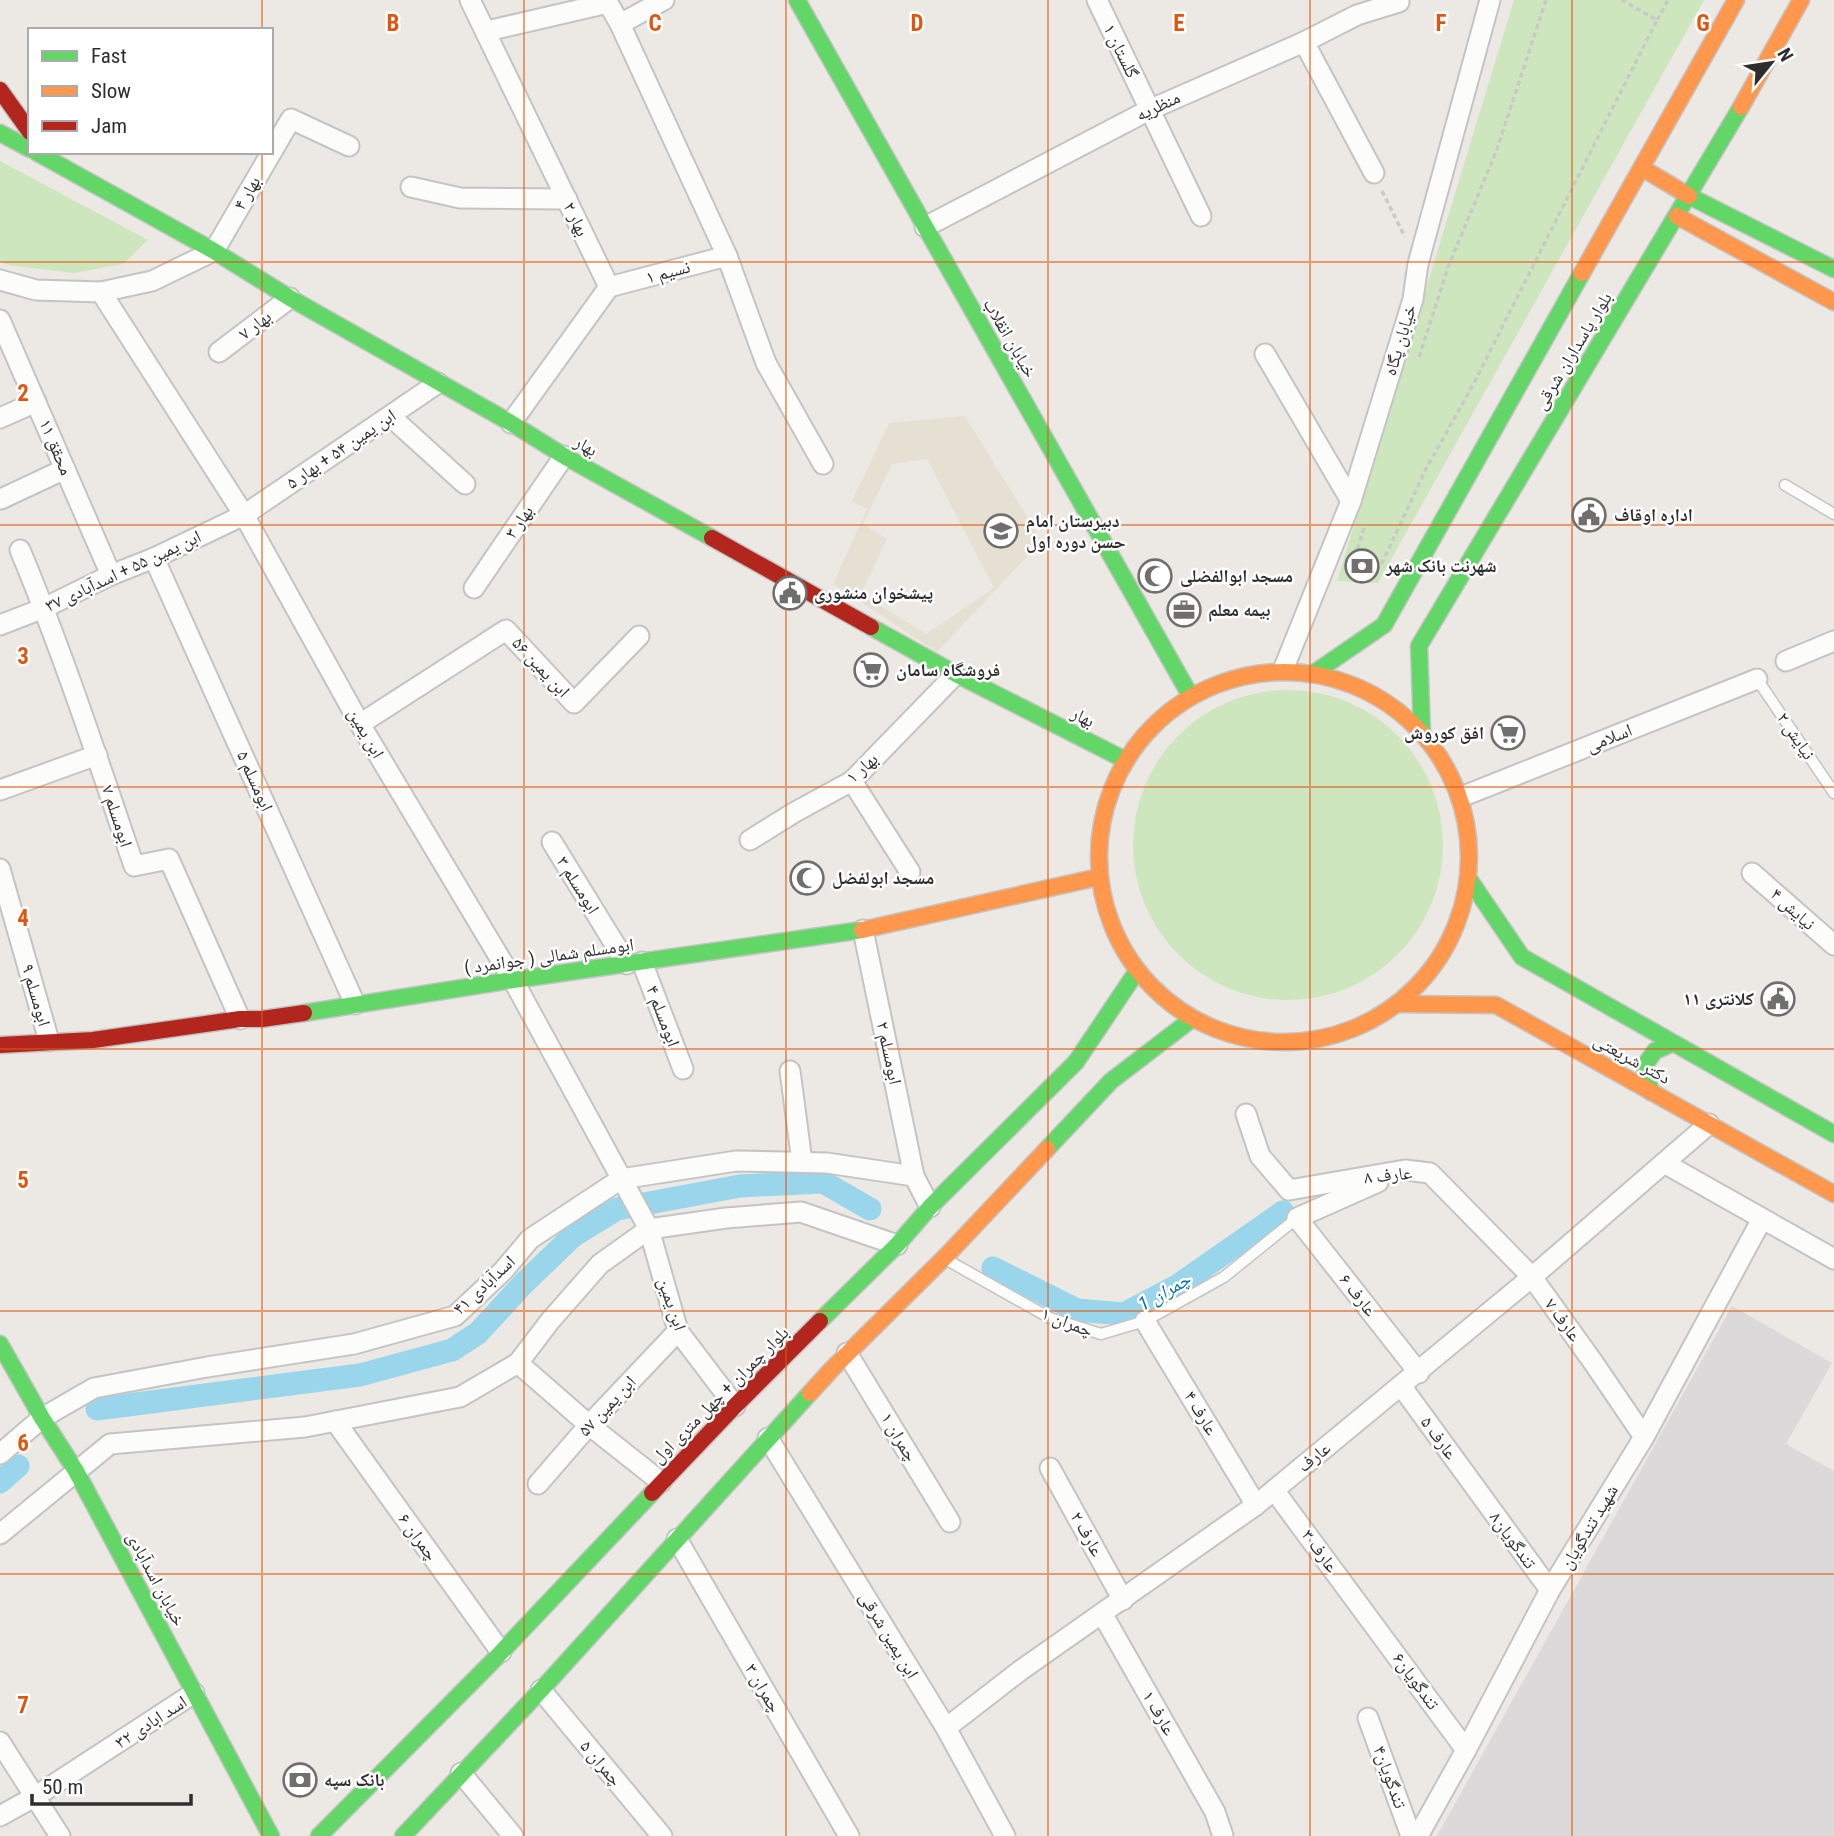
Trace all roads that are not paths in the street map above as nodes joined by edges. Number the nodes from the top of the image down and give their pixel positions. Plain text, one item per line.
1 (470, 0) edge
2 (664, 0) edge
3 (797, 0) edge
4 (1097, 0) edge
5 (1490, 0) edge
6 (1736, 0) edge
7 (1801, 0) edge
8 (1399, 2) edge
9 (1354, 7) edge
10 (620, 24) junction
11 (486, 31) junction
12 (1304, 42) junction
13 (0, 90) edge
14 (1679, 103) junction
15 (1149, 110) junction
16 (28, 129) edge
17 (0, 133) edge
18 (349, 146) dead end
19 (28, 148) edge
20 (273, 150) edge
21 (271, 154) edge
22 (43, 155) edge
23 (1642, 168) junction
24 (1374, 173) road end
25 (411, 187) dead end
26 (1689, 196) junction
27 (567, 199) junction
28 (1671, 212) junction
29 (1201, 216) dead end
30 (925, 227) junction
31 (1702, 230) junction
32 (1604, 234) junction
33 (1661, 243) junction
34 (214, 251) junction
35 (727, 256) junction
36 (1834, 269) edge
37 (0, 280) edge
38 (609, 287) junction
39 (101, 292) junction
40 (290, 298) junction
41 (1834, 302) edge
42 (0, 320) edge
43 (219, 352) dead end
44 (1265, 354) dead end
45 (439, 383) junction
46 (36, 402) junction
47 (390, 416) junction
48 (0, 418) edge
49 (511, 423) junction
50 (564, 456) junction
51 (822, 464) dead end
52 (65, 470) junction
53 (465, 484) dead end
54 (1785, 485) dead end
55 (1, 499) edge
56 (1351, 501) junction
57 (1834, 514) edge
58 (244, 515) junction
59 (20, 550) dead end
60 (154, 558) junction
61 (111, 575) junction
62 (474, 588) dead end
63 (44, 608) junction
64 (0, 625) edge
65 (639, 636) dead end
66 (1834, 641) edge
67 (1786, 661) dead end
68 (1283, 670) junction
69 (1314, 673) junction
70 (956, 674) junction
71 (1757, 678) joint
72 (1190, 695) junction
73 (360, 724) junction
74 (1422, 732) junction
75 (97, 755) junction
76 (1125, 760) junction
77 (852, 781) junction
78 (0, 790) edge
79 (1834, 793) edge
80 (1461, 797) junction
81 (750, 841) dead end
82 (552, 842) dead end
83 (0, 869) edge
84 (910, 872) dead end
85 (1752, 873) dead end
86 (1099, 877) junction
87 (1469, 879) junction
88 (863, 930) junction
89 (1834, 945) edge
90 (634, 963) junction
91 (1137, 971) junction
92 (513, 980) junction
93 (355, 1004) junction
94 (1399, 1004) junction
95 (240, 1019) junction
96 (1192, 1019) junction
97 (49, 1041) junction
98 (1673, 1043) junction
99 (0, 1045) edge
100 (683, 1069) dead end
101 (790, 1072) dead end
102 (1651, 1091) junction
103 (1246, 1114) dead end
104 (1709, 1124) junction
105 (1833, 1132) edge
106 (802, 1162) junction
107 (1664, 1163) junction
108 (1405, 1170) junction
109 (914, 1176) junction
110 (621, 1179) junction
111 (1834, 1194) edge
112 (930, 1207) junction
113 (1297, 1218) junction
114 (1762, 1219) junction
115 (649, 1229) junction
116 (897, 1245) junction
117 (943, 1258) junction
118 (1834, 1259) edge
119 (1532, 1277) junction
120 (1145, 1321) junction
121 (678, 1331) junction
122 (0, 1344) edge
123 (847, 1353) junction
124 (518, 1363) junction
125 (1419, 1373) junction
126 (1402, 1387) junction
127 (735, 1406) junction
128 (42, 1418) junction
129 (335, 1422) junction
130 (589, 1425) junction
131 (1644, 1437) junction
132 (768, 1438) junction
133 (0, 1454) edge
134 (1050, 1468) dead end
135 (76, 1471) junction
136 (661, 1482) junction
137 (538, 1484) dead end
138 (1476, 1489) joint
139 (1274, 1490) junction
140 (1256, 1506) junction
141 (950, 1522) dead end
142 (0, 1534) edge
143 (677, 1539) junction
144 (1550, 1590) junction
145 (1123, 1600) junction
146 (1365, 1613) joint
147 (1103, 1615) junction
148 (501, 1653) junction
149 (541, 1690) junction
150 (194, 1693) junction
151 (1368, 1718) dead end
152 (946, 1728) junction
153 (0, 1742) edge
154 (1466, 1750) junction
155 (461, 1773) junction
156 (36, 1796) junction
157 (0, 1816) edge
158 (60, 1836) edge
159 (271, 1836) edge
160 (319, 1836) edge
161 (402, 1836) edge
162 (513, 1836) edge
163 (662, 1836) edge
164 (849, 1836) edge
165 (1005, 1836) edge
166 (1223, 1836) edge
167 (1411, 1836) edge
168 (1418, 1836) edge

1 - 11 street, بهار ۲
2 - 10 street
3 - 30 main road, خیابان انقلاب
4 - 15 street, گلستان ۱
5 - 56 street, خیابان پگاه
6 - 14 main road, بلوار پاسداران شرقی
7 - 26 main road, بلوار پاسداران شرقی
8 - 9 street, منظریه
9 - 12 street, منظریه
10 - 11 street
10 - 35 street
11 - 27 street, بهار ۲
12 - 15 street, منظریه
12 - 24 street
13 - 16 main road
14 - 23 main road, بلوار پاسداران شرقی
14 - 32 street
15 - 29 street, گلستان ۱
15 - 30 street, منظریه
17 - 19 main road
18 - 20 street, بهار ۴
21 - 34 street, بهار ۴
22 - 34 main road, بهار
23 - 26 main road
23 - 32 main road, بلوار پاسداران شرقی
25 - 27 street
26 - 28 main road, بلوار پاسداران شرقی
26 - 36 main road
27 - 38 street, بهار ۲
28 - 31 main road
28 - 33 main road, بلوار پاسداران شرقی
30 - 72 main road, خیابان انقلاب
31 - 33 main road
31 - 41 main road
32 - 69 main road, بلوار پاسداران شرقی
33 - 74 main road, بلوار پاسداران شرقی
34 - 39 street
34 - 40 main road, بهار
35 - 38 street, نسیم ۱
35 - 51 street
37 - 39 street
38 - 49 street
39 - 58 street, ابن یمین
40 - 43 street, بهار ۷
40 - 45 main road, بهار
42 - 46 street, محقق ۱۱
44 - 56 street
45 - 47 street, ابن یمین ۵۴ + بهار ۵
45 - 49 main road, بهار
46 - 48 street
46 - 52 street, محقق ۱۱
47 - 53 street
47 - 58 street, ابن یمین ۵۴ + بهار ۵
49 - 50 main road, بهار
50 - 62 street, بهار ۳
50 - 70 main road, بهار
52 - 55 street
52 - 61 street, محقق ۱۱
54 - 57 lane
56 - 68 street, خیابان پگاه
58 - 60 street, ابن یمین ۵۵ + اسدآبادی ۳۷
58 - 73 street, ابن یمین
59 - 63 street, ابومسلم ۷
60 - 61 street, ابن یمین ۵۵ + اسدآبادی ۳۷
60 - 93 street, ابومسلم ۵
61 - 63 street, ابن یمین ۵۵ + اسدآبادی ۳۷
63 - 64 street, ابن یمین ۵۵ + اسدآبادی ۳۷
63 - 75 street, ابومسلم ۷
65 - 73 street, ابن یمین ۵۶
66 - 67 street
68 - 69 main road
68 - 72 main road
69 - 74 main road
70 - 76 main road, بهار
70 - 77 street, بهار ۱
71 - 79 lane, نیایش ۲
71 - 80 street, اسلامی
72 - 76 main road
73 - 92 street, ابن یمین
74 - 80 main road
75 - 78 street
75 - 95 street, ابومسلم ۷
76 - 86 main road
77 - 81 street, بهار ۱
77 - 84 street
80 - 87 main road
82 - 90 street, ابومسلم ۳
83 - 97 street, ابومسلم ۹
85 - 89 street, نیایش ۴
86 - 88 main road, ابومسلم شمالی ( جوانمرد )
86 - 91 main road
87 - 94 main road
87 - 98 main road, دکتر شریعتی
88 - 90 main road, ابومسلم شمالی ( جوانمرد )
88 - 109 street, ابومسلم ۲
90 - 92 main road, ابومسلم شمالی ( جوانمرد )
90 - 100 street, ابومسلم ۴
91 - 96 main road
91 - 112 main road, بلوار چمران + چهل متری اول
92 - 93 main road, ابومسلم شمالی ( جوانمرد )
92 - 110 street, ابن یمین
93 - 95 main road, ابومسلم شمالی ( جوانمرد )
94 - 96 main road
94 - 102 main road, دکتر شریعتی
95 - 97 main road, ابومسلم شمالی ( جوانمرد )
96 - 117 main road
97 - 99 main road, ابومسلم شمالی ( جوانمرد )
98 - 102 main road
98 - 105 main road, دکتر شریعتی
101 - 106 street
102 - 104 main road, دکتر شریعتی
103 - 108 street, عارف ۸
104 - 107 street, عارف
104 - 111 main road, دکتر شریعتی
106 - 109 street, اسدآبادی ۴۱
106 - 110 street, اسدآبادی ۴۱
107 - 114 street
107 - 119 street, عارف
108 - 113 street
108 - 119 street, عارف ۸
109 - 112 street, ابومسلم ۲
110 - 115 street, ابن یمین
110 - 128 street, اسدآبادی ۴۱
112 - 116 main road, بلوار چمران + چهل متری اول
113 - 120 lane, ۱ چمران
113 - 125 street, عارف ۶
114 - 118 street
114 - 131 street, شهید تندگویان
115 - 116 street
115 - 121 street, ابن یمین
115 - 124 street
116 - 127 main road, بلوار چمران + چهل متری اول
117 - 120 lane, ۱ چمران
117 - 123 main road
119 - 125 street, عارف
119 - 131 street, عارف ۷
120 - 140 street, عارف ۴
121 - 127 street, ابن یمین
121 - 130 street, ابن یمین ۵۷
122 - 128 main road, خیابان اسدآبادی
123 - 132 main road
123 - 141 street, چمران ۱
124 - 129 street
124 - 130 street
125 - 126 street, عارف
126 - 138 street, عارف ۵
126 - 139 street, عارف
127 - 136 main road, بلوار چمران + چهل متری اول
128 - 133 street, اسدآبادی ۴۱
128 - 135 main road, خیابان اسدآبادی
129 - 135 street
129 - 148 street, چمران ۶
130 - 136 street
130 - 137 street, ابن یمین ۵۷
131 - 144 street, شهید تندگویان
132 - 143 main road
132 - 152 street, ابن یمین شرقی
134 - 145 street, عارف ۲
135 - 142 street
135 - 150 main road, خیابان اسدآبادی
136 - 148 main road, بلوار چمران + چهل متری اول
138 - 144 street, تندگویان۸
139 - 140 street, عارف
139 - 146 street, عارف ۳
140 - 145 street, عارف
143 - 149 main road
143 - 164 street, چمران ۳
144 - 154 street, شهید تندگویان
145 - 147 street, عارف
146 - 154 street, تندگویان۶
147 - 152 street, عارف
147 - 166 street, عارف ۱
148 - 160 main road, بلوار چمران + چهل متری اول
149 - 155 main road
149 - 163 street, چمران ۵
150 - 156 street, اسد ابادی ۳۲
150 - 159 main road, خیابان اسدآبادی
151 - 167 street, تندگویان۴
152 - 165 street, ابن یمین شرقی
153 - 156 street
154 - 168 street, شهید تندگویان
155 - 161 main road
155 - 162 street
156 - 157 street, اسد ابادی ۳۲
156 - 158 street

